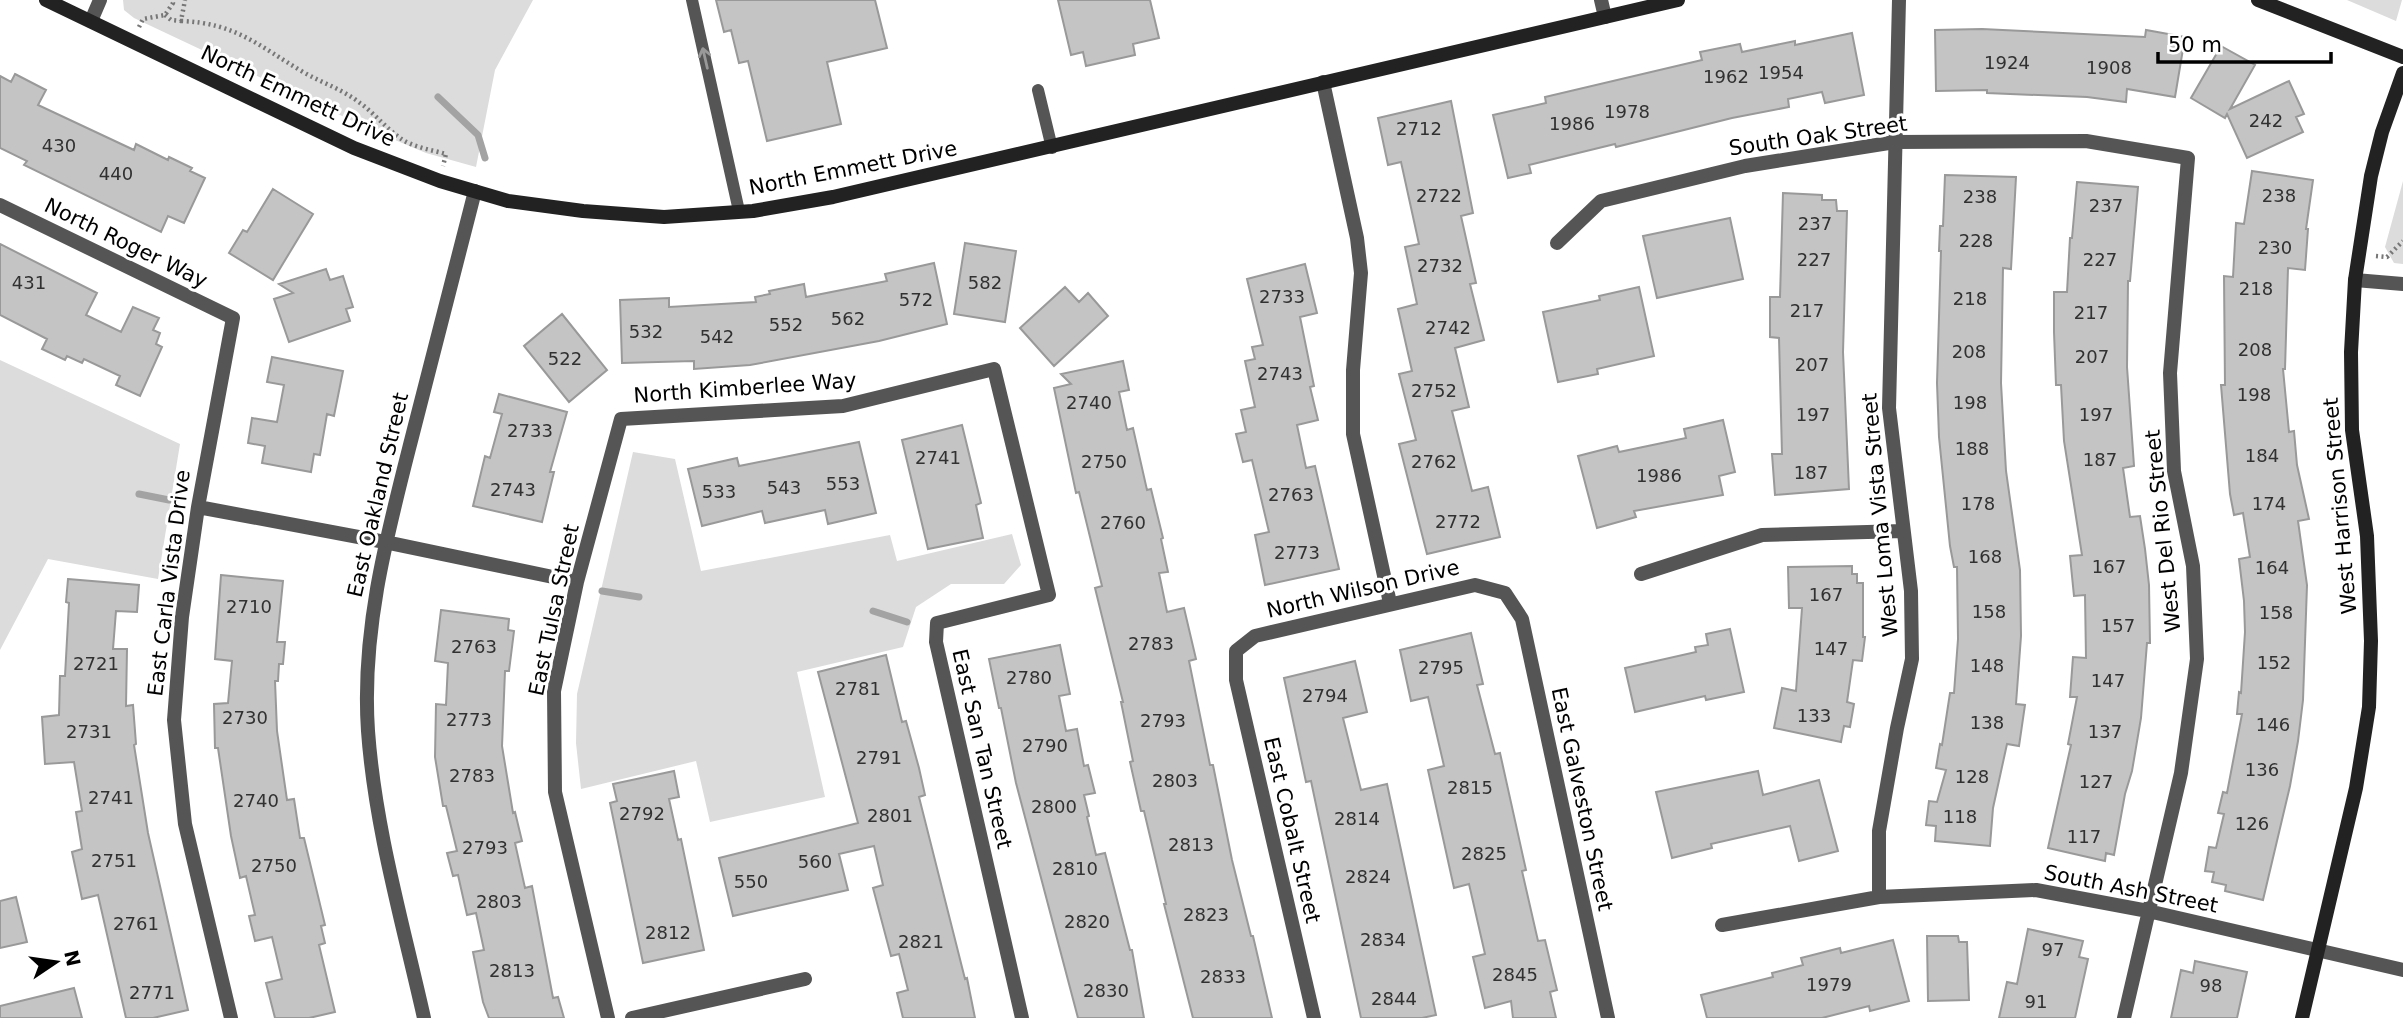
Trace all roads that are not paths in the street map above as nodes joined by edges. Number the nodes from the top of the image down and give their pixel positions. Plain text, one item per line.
1 (46, 0) edge
2 (100, 0) edge
3 (692, 0) edge
4 (1601, 0) edge
5 (1678, 0) edge
6 (1899, 0) edge
7 (2258, 0) edge
8 (1605, 17) junction
9 (91, 21) junction
10 (2403, 57) edge
11 (2403, 73) edge
12 (1323, 82) junction
13 (1038, 90) dead end
14 (1895, 142) junction
15 (1052, 148) junction
16 (2188, 158) joint
17 (475, 191) junction
18 (0, 205) edge
19 (739, 211) junction
20 (1557, 243) dead end
21 (2355, 280) junction
22 (2403, 284) edge
23 (233, 318) joint
24 (995, 369) joint
25 (621, 419) joint
26 (198, 507) junction
27 (1903, 531) junction
28 (385, 542) junction
29 (1641, 574) dead end
30 (578, 582) junction
31 (1505, 593) joint
32 (1390, 603) junction
33 (1236, 651) joint
34 (1879, 897) junction
35 (2148, 911) junction
36 (1722, 925) dead end
37 (2317, 951) junction
38 (2403, 970) edge
39 (805, 979) dead end
40 (231, 1018) edge
41 (424, 1018) edge
42 (608, 1018) edge
43 (632, 1018) edge
44 (1021, 1018) edge
45 (1314, 1018) edge
46 (1608, 1018) edge
47 (2124, 1018) edge
48 (2302, 1018) edge

1 - 9 street, North Emmett Drive
2 - 9 street
19 -> 3 lane
4 - 8 street
5 - 8 street, North Emmett Drive
6 - 14 street, West Loma Vista Street
7 - 10 street
8 - 12 street, North Emmett Drive
9 - 17 street, North Emmett Drive
11 - 21 street, West Harrison Street
12 - 15 street, North Emmett Drive
12 - 32 street
13 - 15 lane
14 - 16 street, South Oak Street
14 - 20 street, South Oak Street
14 - 27 street, West Loma Vista Street
15 - 19 street, North Emmett Drive
16 - 35 street, West Del Rio Street
17 - 19 street, North Emmett Drive
17 - 28 street, East Oakland Street
18 - 23 street, North Roger Way
21 - 22 street
21 - 37 street, West Harrison Street
23 - 26 street, East Carla Vista Drive
24 - 25 street, North Kimberlee Way
24 - 44 street, East San Tan Street
25 - 30 street, East Tulsa Street
26 - 28 street
26 - 40 street, East Carla Vista Drive
27 - 29 street
27 - 34 street, West Loma Vista Street
28 - 30 street
28 - 41 street, East Oakland Street
30 - 42 street, East Tulsa Street
31 - 32 street, North Wilson Drive
31 - 46 street, East Galveston Street
32 - 33 street, North Wilson Drive
33 - 45 street, East Cobalt Street
34 - 35 street, South Ash Street
34 - 36 street, South Ash Street
35 - 37 street, South Ash Street
35 - 47 street, West Del Rio Street
37 - 38 street, South Ash Street
37 - 48 street, West Harrison Street
39 - 43 street

